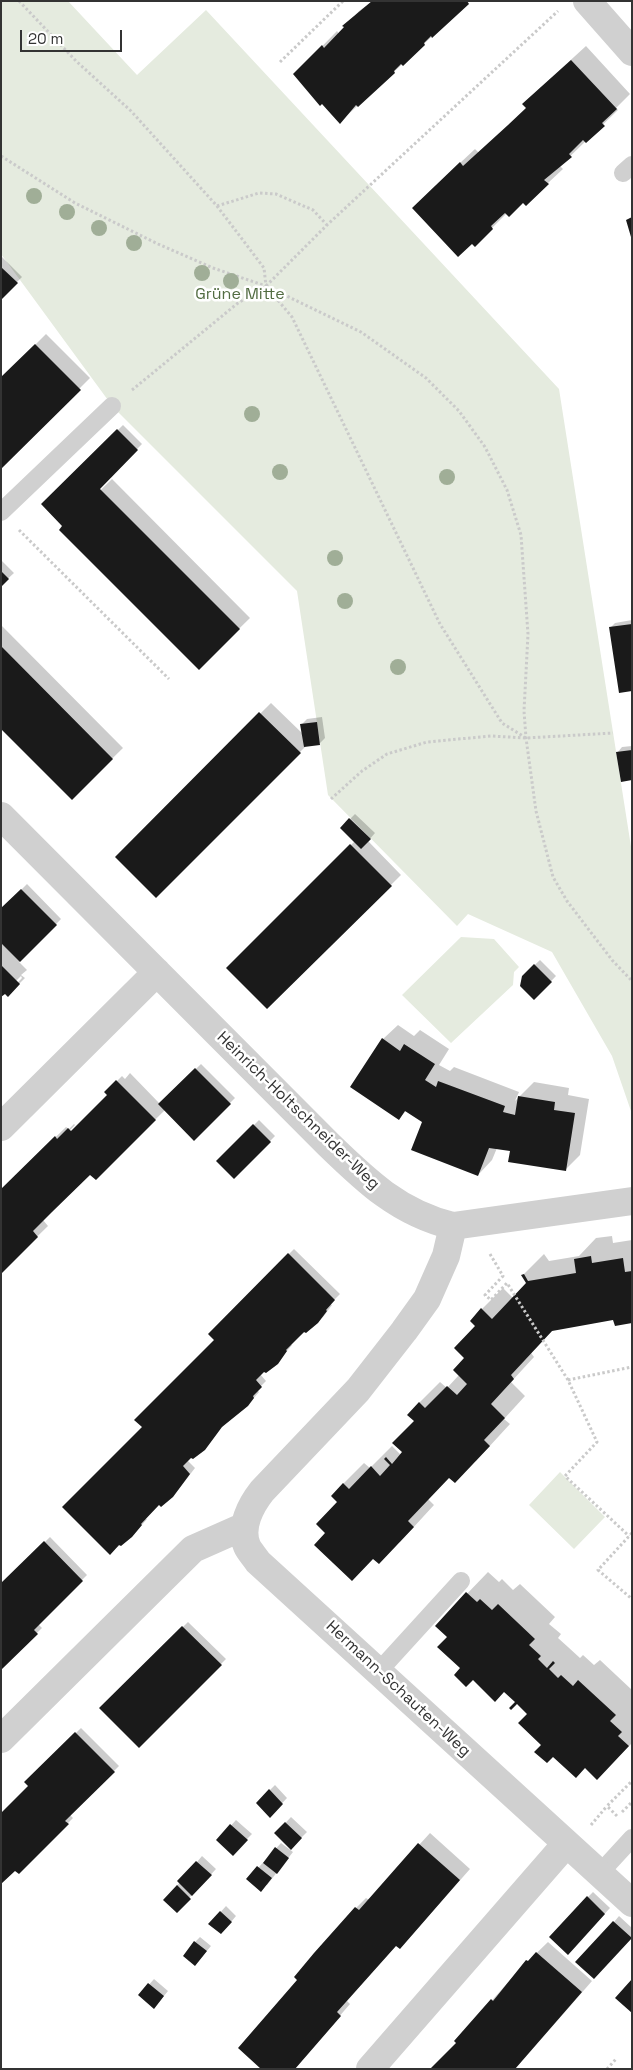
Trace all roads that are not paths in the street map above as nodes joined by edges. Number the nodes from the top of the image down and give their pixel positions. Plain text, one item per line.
1 (574, 5) edge
2 (632, 52) edge
3 (112, 406) road end
4 (1, 512) edge
5 (1, 816) edge
6 (157, 972) junction
7 (1, 1127) edge
8 (632, 1200) edge
9 (463, 1225) junction
10 (245, 1526) junction
11 (461, 1581) dead end
12 (378, 1672) junction
13 (1, 1739) edge
14 (632, 1838) edge
15 (566, 1844) junction
16 (598, 1874) junction
17 (632, 1904) edge
18 (370, 2069) edge

1 - 2 street
3 - 4 lane
5 - 6 street, Heinrich-Holtschneider-Weg
6 - 7 street
6 - 9 street, Heinrich-Holtschneider-Weg
8 - 9 street, Heinrich-Holtschneider-Weg
9 - 10 street
10 - 12 street, Hermann-Schauten-Weg
10 - 13 street
11 - 12 lane
12 - 15 street, Hermann-Schauten-Weg
14 - 16 lane
15 - 16 street, Hermann-Schauten-Weg
15 - 18 street
16 - 17 street, Hermann-Schauten-Weg

